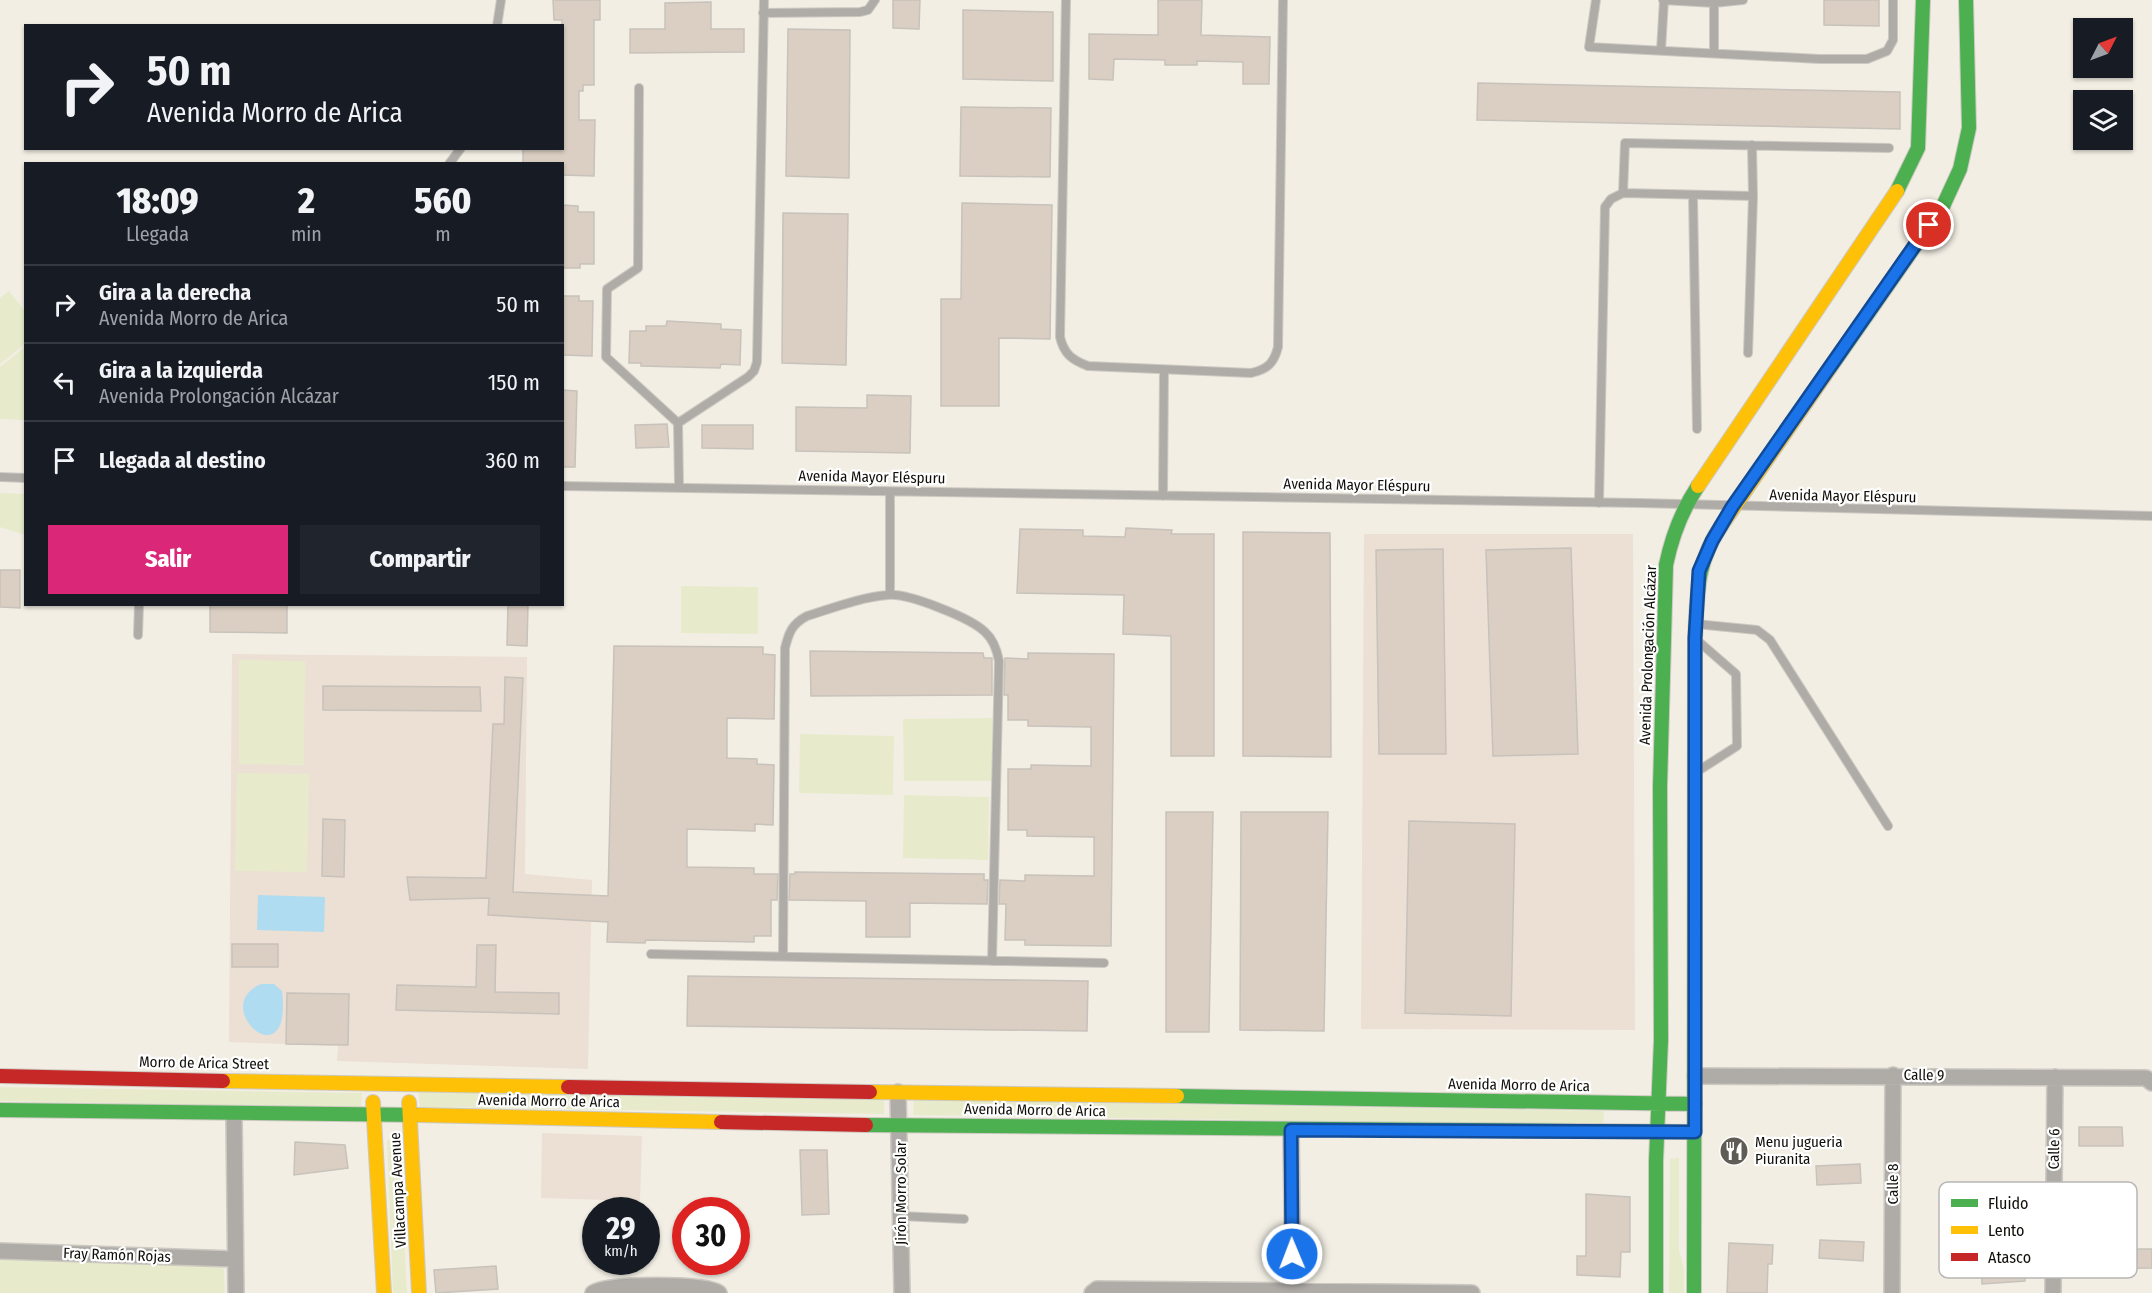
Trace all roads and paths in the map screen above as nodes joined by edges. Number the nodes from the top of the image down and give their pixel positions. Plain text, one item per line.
1 (501, 0) edge
2 (764, 0) edge
3 (875, 0) edge
4 (1066, 0) edge
5 (1283, 0) edge
6 (1596, 0) edge
7 (1664, 0) edge
8 (1743, 0) edge
9 (1893, 0) edge
10 (1923, 0) edge
11 (1966, 0) edge
12 (1725, 1) edge
13 (1714, 3) junction
14 (764, 13) junction
15 (497, 24) edge
16 (1661, 50) junction
17 (1714, 53) junction
18 (639, 88) dead end
19 (1752, 145) junction
20 (1889, 148) dead end
21 (1623, 193) junction
22 (1694, 196) junction
23 (1753, 196) junction
24 (1748, 353) dead end
25 (1164, 370) junction
26 (678, 423) junction
27 (1697, 429) dead end
28 (0, 477) edge
29 (24, 478) edge
30 (564, 486) edge
31 (679, 486) junction
32 (890, 492) junction
33 (1163, 496) junction
34 (1599, 503) junction
35 (1686, 504) junction
36 (1732, 507) junction
37 (2152, 516) edge
38 (890, 594) junction
39 (139, 606) edge
40 (1695, 631) junction
41 (138, 635) dead end
42 (1681, 784) junction
43 (1888, 826) dead end
44 (651, 954) dead end
45 (783, 956) junction
46 (992, 961) junction
47 (1104, 963) dead end
48 (1893, 1075) junction
49 (0, 1076) edge
50 (1695, 1076) junction
51 (2055, 1077) junction
52 (2152, 1083) edge
53 (372, 1084) junction
54 (407, 1085) junction
55 (898, 1092) junction
56 (1658, 1104) junction
57 (1695, 1104) junction
58 (0, 1110) edge
59 (234, 1114) junction
60 (374, 1115) junction
61 (411, 1115) junction
62 (901, 1126) junction
63 (1291, 1130) junction
64 (1657, 1132) junction
65 (1695, 1132) junction
66 (2054, 1182) edge
67 (901, 1216) junction
68 (964, 1219) dead end
69 (0, 1251) edge
70 (234, 1259) junction
71 (2053, 1278) edge
72 (1293, 1291) junction
73 (236, 1293) edge
74 (384, 1293) edge
75 (419, 1293) edge
76 (593, 1293) edge
77 (719, 1293) edge
78 (902, 1293) edge
79 (1092, 1293) edge
80 (1472, 1293) edge
81 (1656, 1293) edge
82 (1694, 1293) edge
83 (1892, 1293) edge
84 (2053, 1293) edge

1 - 15 lane
2 - 14 lane
3 - 14 lane
4 - 25 lane
5 - 25 lane
6 - 16 lane
7 - 13 lane
7 - 16 lane
8 - 12 lane
9 - 17 lane
10 - 35 main road, Avenida Prolongación Alcázar
11 - 36 main road, Avenida Prolongación Alcázar
12 - 13 lane
13 - 17 lane
14 - 26 lane
16 - 17 lane
18 - 26 lane
19 - 20 lane
19 - 21 lane
19 - 23 lane
21 - 22 lane
21 - 34 lane
22 - 23 lane
22 - 27 lane
23 - 24 lane
25 - 33 lane
26 - 31 lane
28 - 29 lane
30 - 31 lane, Avenida Mayor Eléspuru
31 - 32 lane, Avenida Mayor Eléspuru
32 - 33 lane, Avenida Mayor Eléspuru
32 - 38 lane
33 - 34 lane, Avenida Mayor Eléspuru
34 - 35 lane, Avenida Mayor Eléspuru
35 - 36 lane, Avenida Mayor Eléspuru
35 - 42 main road, Avenida Prolongación Alcázar
36 - 37 lane, Avenida Mayor Eléspuru
36 - 40 main road, Avenida Prolongación Alcázar
38 - 45 lane
38 - 46 lane
39 - 41 lane
40 - 42 main road, Avenida Prolongación Alcázar
40 - 42 lane
40 - 43 lane
42 - 50 main road, Avenida Prolongación Alcázar
42 - 56 main road, Avenida Prolongación Alcázar
44 - 45 lane
45 - 46 lane
46 - 47 lane
48 - 50 street, Calle 9
48 - 51 street, Calle 9
48 - 83 street, Calle 8
49 - 53 main road, Morro de Arica Street
50 - 57 main road, Avenida Prolongación Alcázar
51 - 52 street, Calle 9
51 - 66 street, Calle 6
53 - 54 main road, Morro de Arica Street
53 - 60 main road, Villacampa Avenue
54 - 55 main road, Avenida Morro de Arica
54 - 61 main road, Villacampa Avenue
55 - 56 main road, Avenida Morro de Arica
55 - 62 street, Jirón Morro Solar
56 - 57 main road, Avenida Morro de Arica
56 - 64 main road, Avenida Prolongación Alcázar
57 - 65 main road, Avenida Prolongación Alcázar
58 - 59 main road
59 - 60 main road
59 - 70 street
60 - 61 main road, Avenida Morro de Arica
60 - 74 main road, Villacampa Avenue
61 - 62 main road, Avenida Morro de Arica
61 - 75 main road, Villacampa Avenue
62 - 63 main road, Avenida Morro de Arica
62 - 67 street, Jirón Morro Solar
63 - 64 main road, Avenida Morro de Arica
63 - 72 street
64 - 65 main road, Avenida Morro de Arica
64 - 81 main road, Avenida Prolongación Alcázar
65 - 82 main road, Avenida Prolongación Alcázar
67 - 68 lane
67 - 78 street, Jirón Morro Solar
69 - 70 street, Fray Ramón Rojas
70 - 73 street
71 - 84 street, Calle 6
72 - 79 street
72 - 80 street
76 - 77 street

